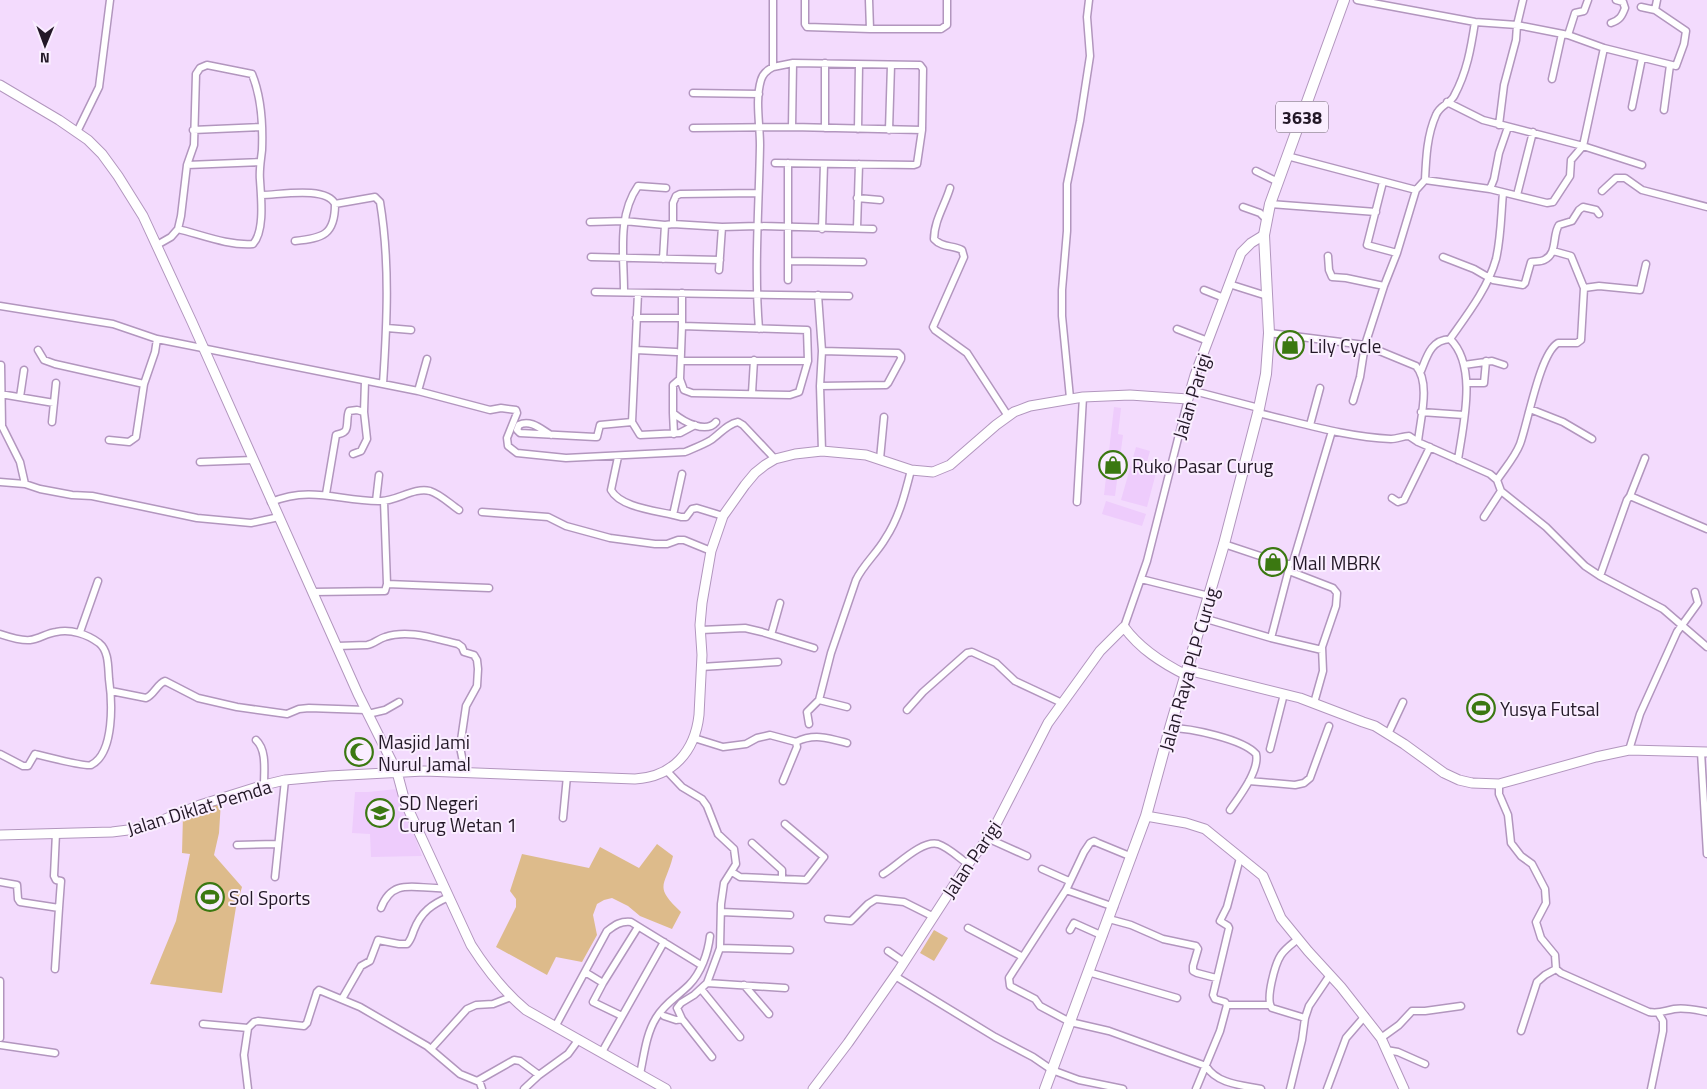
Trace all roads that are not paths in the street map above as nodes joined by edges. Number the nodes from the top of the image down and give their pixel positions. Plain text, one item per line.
1 (110, 0) edge
2 (773, 0) edge
3 (805, 0) edge
4 (869, 0) edge
5 (947, 0) edge
6 (1090, 0) edge
7 (1344, 0) edge
8 (1358, 0) edge
9 (1523, 0) edge
10 (1588, 0) edge
11 (1616, 0) edge
12 (1657, 0) edge
13 (1641, 7) dead end
14 (1655, 10) junction
15 (1475, 22) junction
16 (1611, 23) dead end
17 (1517, 26) junction
18 (870, 29) junction
19 (1565, 34) junction
20 (1604, 48) junction
21 (1642, 58) junction
22 (793, 63) junction
23 (825, 63) junction
24 (859, 65) junction
25 (891, 65) junction
26 (1670, 66) junction
27 (774, 67) junction
28 (1552, 79) dead end
29 (0, 85) edge
30 (693, 93) dead end
31 (759, 94) junction
32 (1447, 102) junction
33 (1632, 107) dead end
34 (1664, 110) dead end
35 (1499, 125) junction
36 (262, 127) junction
37 (760, 127) junction
38 (792, 127) junction
39 (694, 128) dead end
40 (825, 128) junction
41 (1508, 128) junction
42 (858, 129) junction
43 (193, 130) junction
44 (889, 130) junction
45 (922, 130) junction
46 (77, 132) junction
47 (1533, 132) junction
48 (1583, 146) junction
49 (1287, 156) junction
50 (260, 162) junction
51 (775, 162) dead end
52 (788, 163) junction
53 (824, 164) junction
54 (859, 164) junction
55 (188, 165) junction
56 (1642, 165) dead end
57 (1256, 171) dead end
58 (1425, 180) junction
59 (1278, 182) junction
60 (1383, 182) junction
61 (666, 188) dead end
62 (950, 188) dead end
63 (1490, 189) junction
64 (1416, 190) junction
65 (1602, 191) dead end
66 (758, 193) junction
67 (1503, 193) junction
68 (262, 195) junction
69 (1517, 195) junction
70 (857, 198) junction
71 (880, 200) dead end
72 (335, 204) junction
73 (1270, 204) junction
74 (1243, 207) dead end
75 (1707, 207) edge
76 (1376, 212) junction
77 (1599, 214) dead end
78 (1266, 219) junction
79 (590, 222) dead end
80 (624, 222) junction
81 (673, 224) junction
82 (665, 225) junction
83 (758, 226) junction
84 (722, 227) junction
85 (789, 227) junction
86 (857, 228) junction
87 (178, 229) junction
88 (822, 229) junction
89 (873, 229) dead end
90 (1264, 235) junction
91 (295, 241) dead end
92 (157, 245) junction
93 (1553, 251) junction
94 (1397, 253) junction
95 (1328, 256) dead end
96 (591, 257) dead end
97 (1443, 257) dead end
98 (624, 258) junction
99 (663, 259) junction
100 (720, 260) junction
101 (789, 261) junction
102 (863, 262) dead end
103 (1646, 264) dead end
104 (719, 270) dead end
105 (1489, 278) junction
106 (788, 280) dead end
107 (1229, 284) junction
108 (1384, 286) junction
109 (1584, 288) junction
110 (1204, 290) dead end
111 (595, 292) dead end
112 (624, 292) junction
113 (638, 293) junction
114 (682, 293) junction
115 (756, 294) junction
116 (818, 295) junction
117 (849, 296) dead end
118 (1267, 296) junction
119 (1224, 298) junction
120 (0, 306) edge
121 (636, 318) junction
122 (682, 318) junction
123 (682, 326) junction
124 (386, 328) junction
125 (1177, 328) dead end
126 (758, 329) junction
127 (411, 330) dead end
128 (1269, 333) junction
129 (157, 339) junction
130 (1450, 340) junction
131 (1208, 341) junction
132 (1365, 345) junction
133 (203, 348) junction
134 (38, 350) dead end
135 (636, 350) junction
136 (822, 350) junction
137 (676, 352) dead end
138 (427, 359) dead end
139 (754, 360) junction
140 (681, 361) junction
141 (808, 361) junction
142 (1486, 361) junction
143 (1, 365) edge
144 (1464, 365) junction
145 (1504, 365) dead end
146 (24, 370) dead end
147 (1421, 371) junction
148 (680, 379) junction
149 (365, 381) junction
150 (56, 383) dead end
151 (1467, 383) junction
152 (144, 384) junction
153 (383, 384) junction
154 (820, 386) junction
155 (1320, 388) dead end
156 (418, 391) junction
157 (752, 393) junction
158 (0, 394) edge
159 (1189, 395) junction
160 (20, 397) junction
161 (1083, 397) junction
162 (1070, 398) junction
163 (1353, 401) dead end
164 (54, 403) junction
165 (1530, 409) junction
166 (1258, 410) junction
167 (364, 412) junction
168 (1421, 412) junction
169 (673, 413) junction
170 (1464, 415) junction
171 (1008, 416) junction
172 (884, 417) dead end
173 (52, 422) dead end
174 (632, 422) junction
175 (716, 422) dead end
176 (695, 425) junction
177 (1310, 425) junction
178 (1332, 431) junction
179 (674, 434) junction
180 (551, 435) dead end
181 (1592, 439) dead end
182 (109, 440) dead end
183 (1418, 442) junction
184 (1430, 447) junction
185 (822, 451) junction
186 (352, 454) dead end
187 (618, 456) junction
188 (1645, 458) dead end
189 (775, 459) junction
190 (880, 459) junction
191 (253, 460) junction
192 (1458, 460) junction
193 (200, 462) dead end
194 (911, 470) junction
195 (682, 474) dead end
196 (380, 475) dead end
197 (1497, 480) junction
198 (0, 482) edge
199 (25, 484) junction
200 (1501, 491) junction
201 (326, 494) junction
202 (1630, 496) junction
203 (1392, 498) dead end
204 (376, 501) junction
205 (384, 501) junction
206 (271, 502) junction
207 (1077, 502) dead end
208 (459, 510) dead end
209 (482, 512) dead end
210 (672, 515) junction
211 (722, 516) junction
212 (279, 517) junction
213 (1484, 517) dead end
214 (1707, 529) edge
215 (1224, 544) junction
216 (711, 552) junction
217 (1290, 563) junction
218 (1289, 571) junction
219 (1600, 576) junction
220 (1141, 579) junction
221 (98, 581) dead end
222 (387, 584) junction
223 (489, 588) dead end
224 (312, 592) junction
225 (1694, 592) dead end
226 (1209, 596) junction
227 (780, 603) dead end
228 (1202, 618) junction
229 (1681, 625) junction
230 (1124, 627) junction
231 (701, 630) junction
232 (80, 632) junction
233 (0, 634) edge
234 (771, 635) junction
235 (1271, 638) junction
236 (337, 646) junction
237 (1707, 647) edge
238 (814, 648) dead end
239 (1322, 650) junction
240 (778, 662) dead end
241 (701, 667) junction
242 (1187, 673) junction
243 (111, 691) junction
244 (1284, 694) junction
245 (819, 700) junction
246 (399, 702) dead end
247 (1403, 702) dead end
248 (1062, 703) junction
249 (1314, 703) junction
250 (847, 707) dead end
251 (907, 710) dead end
252 (367, 712) junction
253 (810, 724) dead end
254 (1329, 726) dead end
255 (1170, 728) junction
256 (1388, 734) junction
257 (694, 738) junction
258 (256, 740) dead end
259 (796, 742) junction
260 (847, 743) dead end
261 (1270, 749) dead end
262 (1628, 750) junction
263 (1704, 752) edge
264 (0, 754) edge
265 (666, 770) junction
266 (397, 772) junction
267 (465, 772) junction
268 (567, 776) junction
269 (285, 780) junction
270 (1249, 780) junction
271 (783, 781) dead end
272 (1499, 784) junction
273 (264, 785) junction
274 (1230, 810) dead end
275 (1146, 816) junction
276 (563, 818) dead end
277 (785, 824) dead end
278 (56, 833) junction
279 (0, 835) edge
280 (987, 838) junction
281 (752, 843) dead end
282 (278, 844) junction
283 (237, 845) dead end
284 (1707, 854) edge
285 (1027, 856) dead end
286 (1132, 858) junction
287 (1240, 858) junction
288 (968, 864) junction
289 (1042, 869) dead end
290 (732, 872) junction
291 (883, 874) dead end
292 (276, 877) dead end
293 (782, 879) junction
294 (1069, 881) junction
295 (0, 882) edge
296 (1066, 890) junction
297 (447, 892) junction
298 (1114, 907) junction
299 (59, 908) junction
300 (381, 908) dead end
301 (721, 912) junction
302 (790, 915) dead end
303 (932, 916) junction
304 (828, 919) dead end
305 (1109, 919) junction
306 (638, 927) junction
307 (968, 928) dead end
308 (1070, 930) dead end
309 (710, 936) dead end
310 (1103, 936) junction
311 (1298, 939) junction
312 (664, 942) junction
313 (720, 948) junction
314 (790, 950) dead end
315 (888, 951) dead end
316 (1021, 956) junction
317 (904, 962) junction
318 (701, 965) junction
319 (55, 969) dead end
320 (1556, 969) junction
321 (585, 972) junction
322 (1088, 972) junction
323 (1330, 975) junction
324 (894, 976) junction
325 (1216, 978) junction
326 (0, 981) edge
327 (706, 982) junction
328 (603, 983) junction
329 (744, 985) junction
330 (785, 988) dead end
331 (701, 989) junction
332 (511, 997) junction
333 (1177, 998) dead end
334 (342, 999) junction
335 (1227, 1004) junction
336 (1270, 1005) junction
337 (1461, 1006) dead end
338 (1707, 1012) edge
339 (769, 1014) dead end
340 (1659, 1014) junction
341 (622, 1016) junction
342 (664, 1016) dead end
343 (1365, 1016) junction
344 (1305, 1018) junction
345 (682, 1019) junction
346 (1070, 1022) junction
347 (203, 1024) dead end
348 (555, 1027) junction
349 (248, 1028) junction
350 (1521, 1031) dead end
351 (740, 1036) dead end
352 (0, 1038) edge
353 (1381, 1038) junction
354 (579, 1039) junction
355 (0, 1045) edge
356 (431, 1049) junction
357 (1386, 1050) junction
358 (602, 1052) junction
359 (55, 1053) dead end
360 (712, 1057) dead end
361 (1425, 1064) dead end
362 (1206, 1066) junction
363 (1052, 1070) junction
364 (640, 1074) junction
365 (539, 1075) junction
366 (479, 1080) junction
367 (248, 1089) edge
368 (482, 1089) edge
369 (524, 1089) edge
370 (666, 1089) edge
371 (813, 1089) edge
372 (1045, 1089) edge
373 (1123, 1089) edge
374 (1196, 1089) edge
375 (1261, 1089) edge
376 (1290, 1089) edge
377 (1327, 1089) edge
378 (1404, 1089) edge
379 (1651, 1089) edge

1 - 46 street
2 - 27 street
3 - 18 street
4 - 18 street
5 - 18 street
6 - 162 street
7 - 49 main road, 3638
8 - 15 street
9 - 17 street
10 - 19 street
11 - 16 street
12 - 14 street
13 - 14 street
14 - 26 street
15 - 17 street
15 - 32 street
17 - 19 street
17 - 35 street
19 - 20 street
19 - 28 street
20 - 21 street
20 - 48 street
21 - 26 street
21 - 33 street
22 - 23 street
22 - 27 street
22 - 38 street
23 - 24 street
23 - 40 street
24 - 25 street
24 - 42 street
25 - 44 street
25 - 45 street
26 - 34 street
27 - 31 street
29 - 46 street
30 - 31 street
31 - 37 street
32 - 35 street
32 - 58 street
35 - 41 street
36 - 43 street
36 - 43 street
36 - 50 street
37 - 38 street
37 - 39 street
37 - 66 street
38 - 40 street
40 - 42 street
41 - 47 street
41 - 63 street
42 - 44 street
43 - 55 street
44 - 45 street
45 - 54 street
46 - 92 street
47 - 48 street
47 - 69 street
48 - 56 street
48 - 69 street
49 - 59 main road, 3638
49 - 60 street
50 - 55 street
50 - 68 street
51 - 52 street
52 - 53 street
52 - 85 street
53 - 54 street
53 - 88 street
54 - 70 street
55 - 87 street
57 - 59 street
58 - 63 street
58 - 64 street
59 - 73 main road, 3638
60 - 64 street
60 - 76 street
61 - 80 street
62 - 171 street
63 - 67 street
64 - 94 street
65 - 75 street
66 - 81 street
66 - 83 street
67 - 69 street
67 - 105 street
68 - 72 street
68 - 87 street
70 - 71 street
70 - 86 street
72 - 91 street
72 - 124 street
73 - 76 street
73 - 78 main road, 3638
74 - 78 street
76 - 94 street
77 - 93 street
78 - 90 main road, 3638
79 - 80 street
80 - 82 street
80 - 98 street
81 - 82 street
81 - 84 street
82 - 99 street
83 - 84 street
83 - 85 street
83 - 115 street
84 - 100 street
85 - 88 street
85 - 101 street
86 - 88 street
86 - 89 street
87 - 92 street
90 - 107 street, Jalan Parigi
90 - 118 main road, Jalan Raya PLP Curug
92 - 133 street
93 - 105 street
93 - 109 street
94 - 108 street
95 - 108 street
96 - 98 street
97 - 105 street
98 - 99 street
98 - 112 street
99 - 100 street
100 - 104 street
101 - 102 street
101 - 106 street
103 - 109 street
105 - 130 street
107 - 118 street
107 - 119 street, Jalan Parigi
108 - 132 street
109 - 165 street
110 - 119 street
111 - 112 street
112 - 113 street
113 - 114 street
113 - 121 street
114 - 115 street
114 - 122 street
115 - 116 street
115 - 126 street
116 - 117 street
116 - 136 street
118 - 128 main road, Jalan Raya PLP Curug
119 - 131 street, Jalan Parigi
120 - 129 street
121 - 122 street
121 - 135 street
122 - 123 street
123 - 126 street
123 - 140 street
124 - 127 street
124 - 153 street
125 - 131 street
126 - 141 street
128 - 132 street
128 - 166 main road, Jalan Raya PLP Curug
129 - 133 street
129 - 152 street
130 - 144 street
130 - 147 street
131 - 159 street, Jalan Parigi
132 - 147 street
132 - 163 street
133 - 149 street
133 - 191 street
134 - 152 street
135 - 137 street
135 - 174 street
136 - 154 street
136 - 154 street
138 - 156 street
139 - 140 street
139 - 141 street
139 - 157 street
140 - 148 street
141 - 157 street
142 - 144 street
142 - 145 street
142 - 151 street
143 - 158 street
144 - 151 street
146 - 160 street
147 - 168 street
148 - 157 street
148 - 169 street
149 - 153 street
149 - 167 street
150 - 164 street
151 - 170 street
152 - 182 street
153 - 156 street
154 - 185 street
155 - 177 street
156 - 187 street
158 - 160 street
158 - 199 street
159 - 161 street
159 - 166 street
159 - 220 street, Jalan Parigi
160 - 164 street
161 - 162 street
161 - 207 street
162 - 171 street
164 - 173 street
165 - 181 street
165 - 197 street
166 - 177 street
166 - 215 main road, Jalan Raya PLP Curug
167 - 186 street
167 - 201 street
168 - 170 street
168 - 183 street
169 - 176 street
169 - 179 street
170 - 192 street
171 - 194 street
172 - 190 street
174 - 179 street
174 - 180 street
175 - 176 street
176 - 179 street
177 - 178 street
178 - 183 street
178 - 217 street
183 - 184 street
184 - 192 street
184 - 203 street
185 - 189 street
185 - 190 street
187 - 189 street
187 - 210 street
188 - 202 street
189 - 211 street
190 - 194 street
191 - 193 street
191 - 206 street
192 - 197 street
194 - 245 street
195 - 210 street
196 - 204 street
197 - 200 street
198 - 199 street
199 - 212 street
200 - 213 street
200 - 219 street
201 - 204 street
201 - 206 street
202 - 214 street
202 - 219 street
204 - 205 street
205 - 208 street
205 - 222 street
206 - 212 street
209 - 216 street
210 - 211 street
211 - 216 street
212 - 224 street
215 - 217 street
215 - 226 main road, Jalan Raya PLP Curug
216 - 231 street
217 - 218 street
218 - 235 street
218 - 239 street
219 - 229 street
220 - 226 street
220 - 230 street, Jalan Parigi
221 - 232 street
222 - 223 street
222 - 224 street
224 - 236 street
225 - 229 street
226 - 228 main road, Jalan Raya PLP Curug
227 - 234 street
228 - 235 street
228 - 242 main road, Jalan Raya PLP Curug
229 - 237 street
229 - 262 street
230 - 242 street
230 - 248 street, Jalan Parigi
231 - 234 street
231 - 241 street
232 - 233 street
232 - 243 street
234 - 238 street
235 - 239 street
236 - 252 street
236 - 267 street
239 - 249 street
240 - 241 street
241 - 257 street
242 - 244 street
242 - 255 main road, Jalan Raya PLP Curug
243 - 252 street
243 - 264 street
244 - 249 street
244 - 261 street
245 - 250 street
245 - 253 street
246 - 252 street
247 - 256 street
248 - 251 street
248 - 280 street, Jalan Parigi
249 - 256 street
252 - 266 street
254 - 270 street
255 - 270 street
255 - 275 main road, Jalan Raya PLP Curug
256 - 272 street
257 - 259 street
257 - 265 street
258 - 273 street
259 - 260 street
259 - 271 street
262 - 263 street
262 - 272 street
263 - 284 street
265 - 268 street, Jalan Diklat Pemda
265 - 290 street
266 - 267 street, Jalan Diklat Pemda
266 - 269 street, Jalan Diklat Pemda
266 - 297 street
267 - 268 street, Jalan Diklat Pemda
268 - 276 street
269 - 273 street, Jalan Diklat Pemda
269 - 282 street
270 - 274 street
272 - 320 street
273 - 278 street, Jalan Diklat Pemda
275 - 286 main road, Jalan Raya PLP Curug
275 - 287 street
277 - 293 street
278 - 279 street, Jalan Diklat Pemda
278 - 299 street
280 - 285 street
280 - 288 street, Jalan Parigi
281 - 293 street
282 - 283 street
282 - 292 street
286 - 294 street
286 - 298 main road, Jalan Raya PLP Curug
287 - 311 street
287 - 325 street
288 - 291 street
288 - 303 street, Jalan Parigi
289 - 294 street
290 - 293 street
290 - 301 street
294 - 296 street
295 - 299 street
296 - 298 street
296 - 316 street
297 - 300 street
297 - 332 street
297 - 334 street
298 - 305 main road, Jalan Raya PLP Curug
299 - 319 street
301 - 302 street
301 - 313 street
303 - 304 street
303 - 317 street, Jalan Parigi
305 - 310 main road, Jalan Raya PLP Curug
305 - 325 street
306 - 312 street
306 - 321 street
306 - 328 street
307 - 316 street
308 - 310 street
309 - 318 street
310 - 322 main road, Jalan Raya PLP Curug
311 - 323 street
311 - 336 street
312 - 318 street
312 - 341 street
313 - 314 street
313 - 327 street
315 - 317 street
316 - 346 street
317 - 324 street, Jalan Parigi
318 - 364 street
320 - 340 street
320 - 350 street
321 - 328 street
321 - 348 street
322 - 333 street
322 - 346 main road, Jalan Raya PLP Curug
323 - 343 street
323 - 344 street
324 - 363 street
324 - 371 street, Jalan Parigi
325 - 335 street
326 - 352 street
327 - 329 street
327 - 331 street
328 - 341 street
329 - 330 street
329 - 339 street
331 - 345 street
331 - 351 street
332 - 348 street
332 - 356 street
334 - 349 street
334 - 356 street
335 - 336 street
335 - 362 street
336 - 344 street
337 - 353 street
338 - 340 street
340 - 379 street
341 - 358 street
342 - 345 street
343 - 353 street
343 - 377 street
344 - 376 street
345 - 360 street
346 - 362 street
346 - 363 main road, Jalan Raya PLP Curug
347 - 349 street
348 - 354 street
349 - 367 street
353 - 357 street
354 - 358 street
354 - 365 street
355 - 359 street
356 - 366 street
357 - 361 street
357 - 378 street
358 - 364 street
362 - 374 street
362 - 375 street
363 - 372 main road, Jalan Raya PLP Curug
363 - 373 street
364 - 370 street
365 - 366 street
365 - 369 street
366 - 368 street

